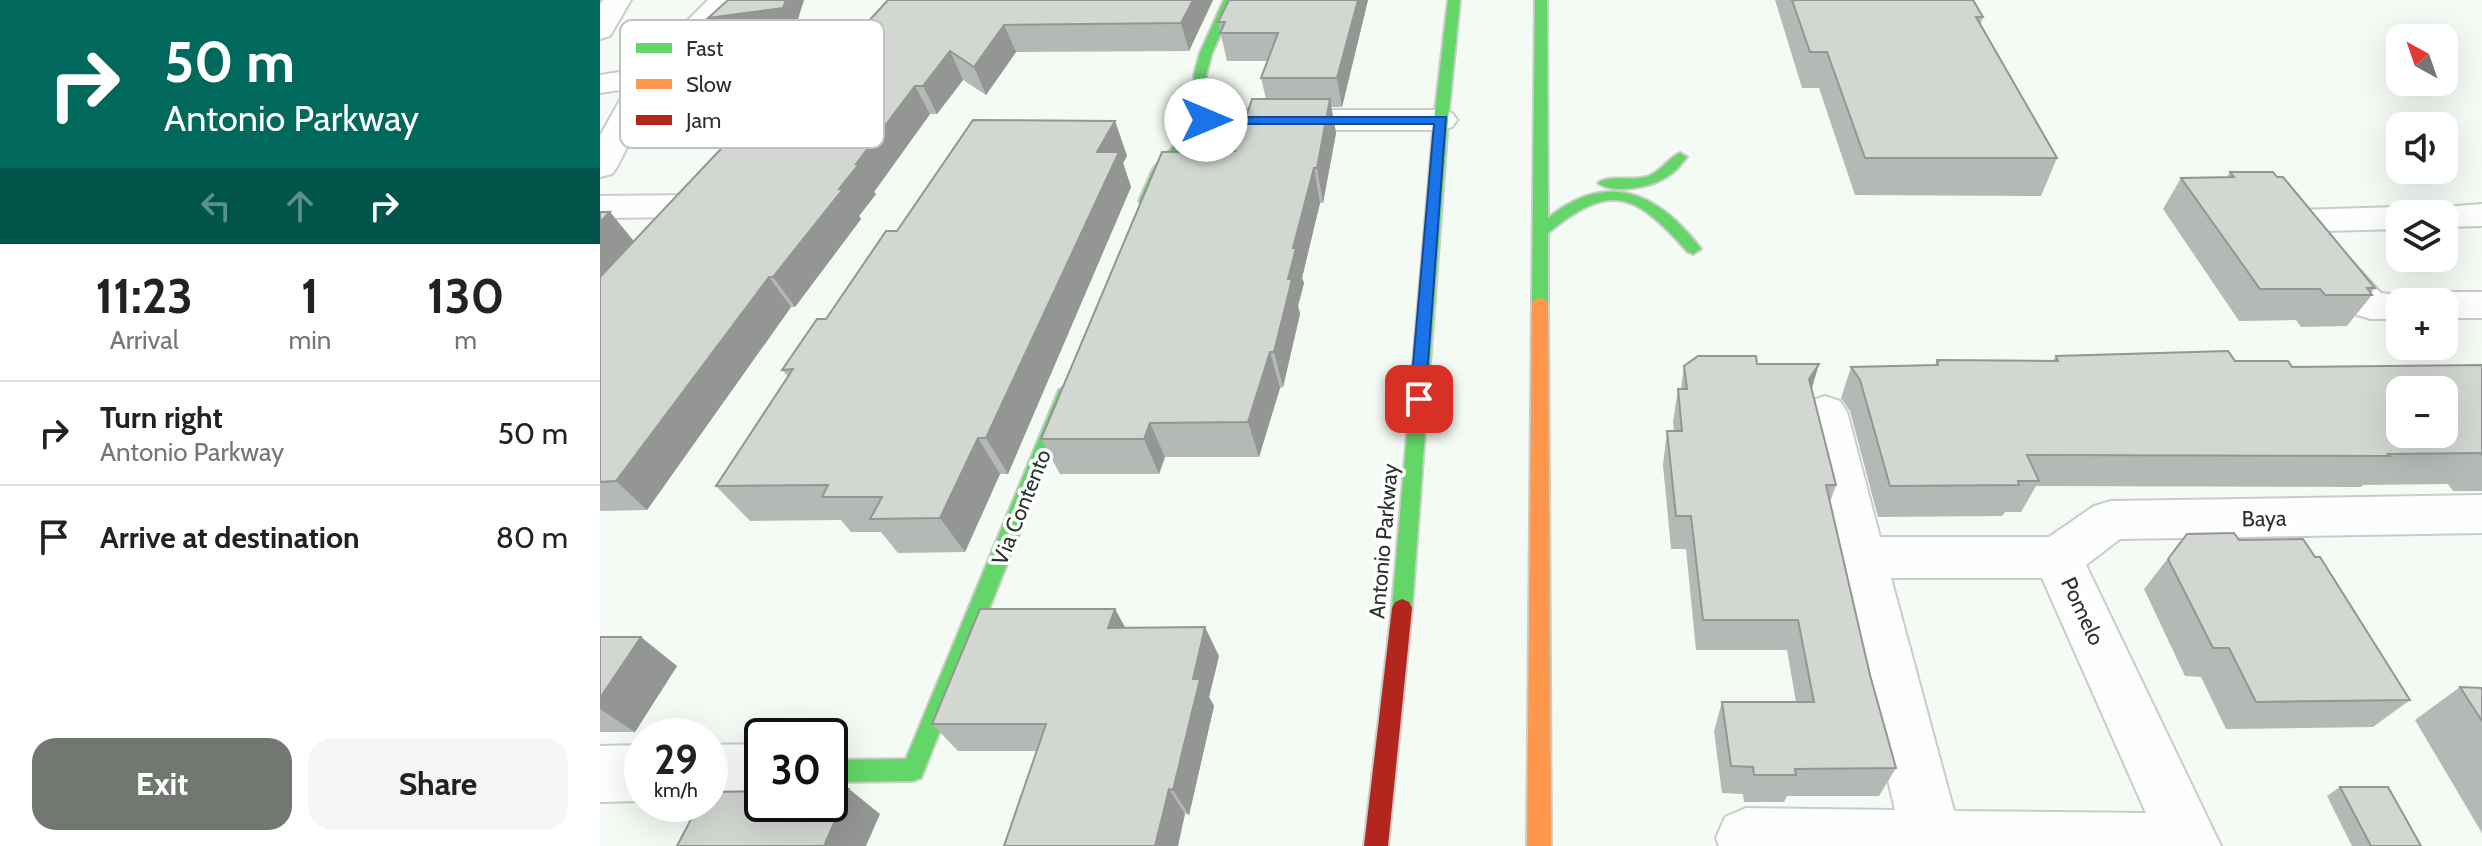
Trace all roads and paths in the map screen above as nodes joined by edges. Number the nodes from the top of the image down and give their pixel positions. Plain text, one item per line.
1 (617, 0) edge
2 (724, 0) edge
3 (1230, 0) edge
4 (1454, 0) edge
5 (1541, 0) edge
6 (704, 20) edge
7 (600, 30) edge
8 (620, 78) edge
9 (600, 84) edge
10 (1206, 120) junction
11 (1441, 120) junction
12 (620, 132) edge
13 (1541, 135) junction
14 (1680, 157) dead end
15 (1555, 159) dead end
16 (600, 167) edge
17 (718, 179) edge
18 (1588, 182) dead end
19 (692, 206) junction
20 (600, 207) edge
21 (2482, 215) edge
22 (2458, 216) edge
23 (1139, 218) edge
24 (2386, 218) edge
25 (1541, 231) junction
26 (662, 240) edge
27 (1693, 249) dead end
28 (2458, 305) edge
29 (2482, 305) edge
30 (2386, 306) edge
31 (1073, 378) edge
32 (1825, 412) dead end
33 (2482, 514) edge
34 (1861, 557) junction
35 (2058, 558) junction
36 (848, 771) edge
37 (624, 773) edge
38 (600, 774) edge
39 (1746, 838) dead end
40 (1932, 840) junction
41 (2191, 845) edge
42 (1376, 846) edge
43 (1539, 846) edge

1 - 7 street
2 - 6 street
3 - 10 main road
4 - 11 main road, Antonio Parkway
5 - 13 main road
8 - 9 street
10 - 11 street
10 - 23 main road
11 - 42 main road, Antonio Parkway
12 - 16 street
13 - 15 main road
13 - 25 main road
14 - 18 main road
17 - 19 street
19 - 20 street
19 - 26 street
21 - 22 street
24 - 30 street
25 - 27 main road
25 - 43 main road
28 - 29 street
31 - 36 main road, Via Contento
32 - 34 street
33 - 35 street, Baya
34 - 35 street, Pomelo
34 - 40 street
35 - 41 street, Pomelo
37 - 38 street
39 - 40 street, Pomelo
40 - 41 street, Pomelo

